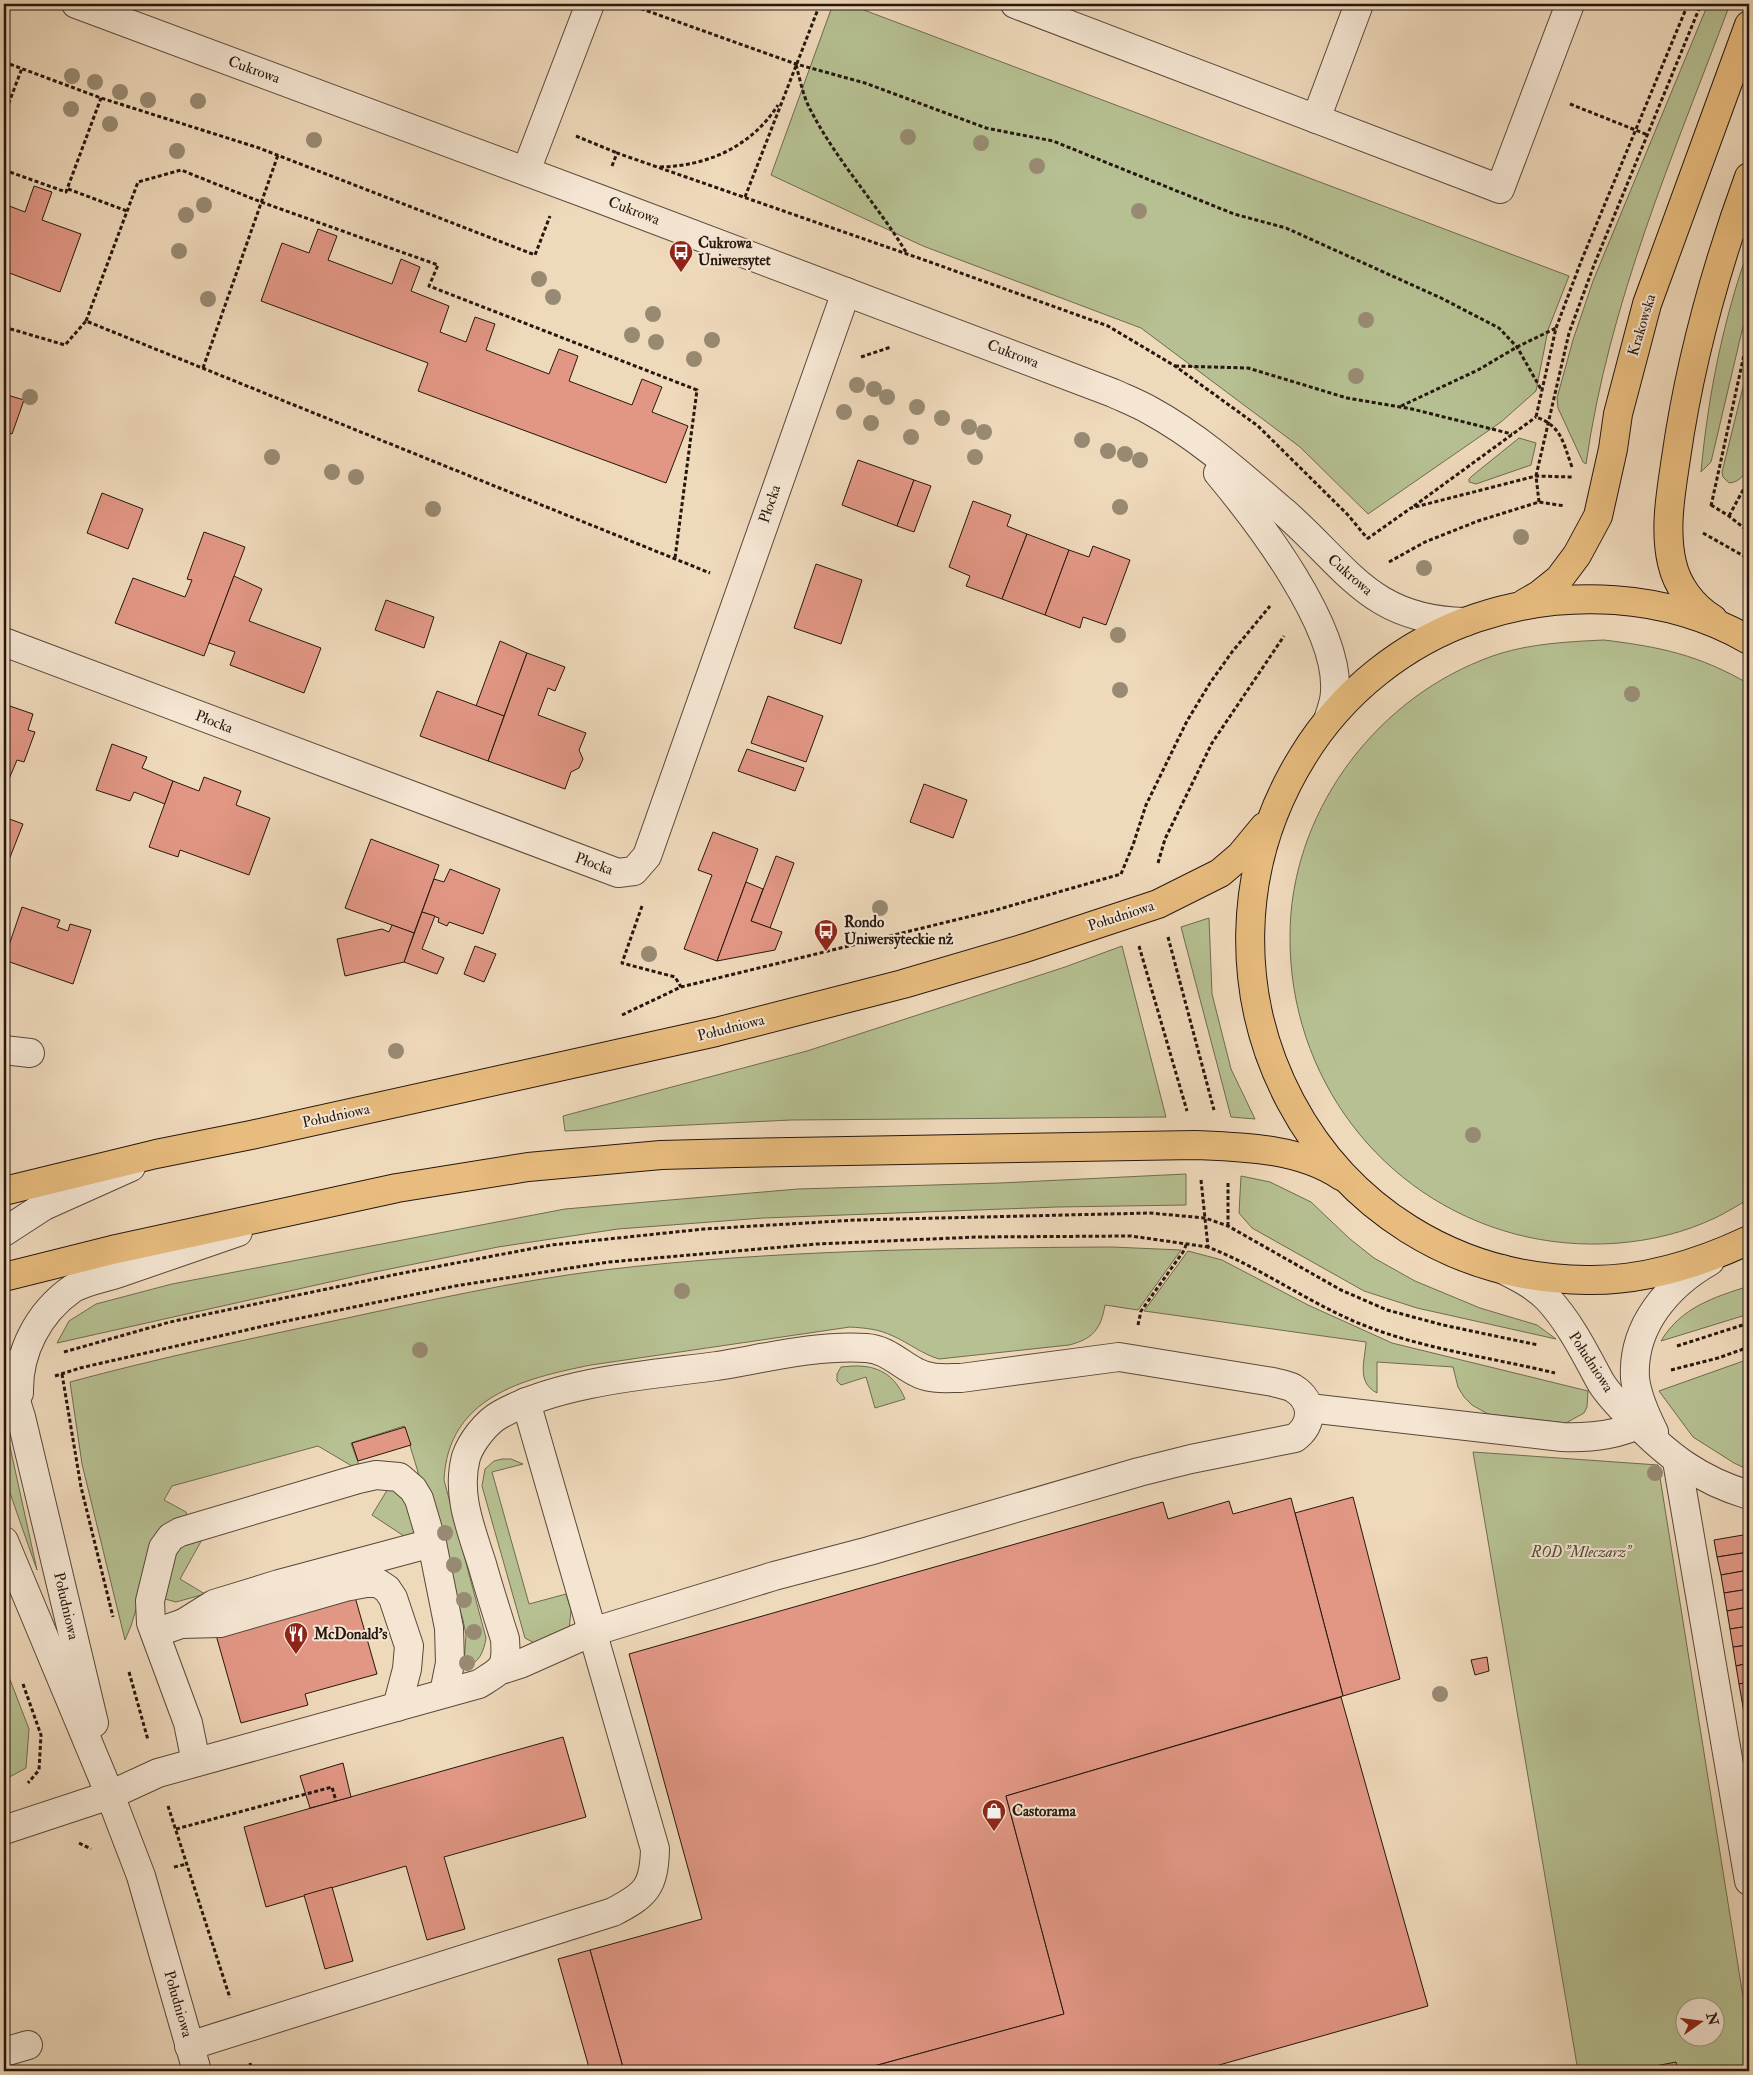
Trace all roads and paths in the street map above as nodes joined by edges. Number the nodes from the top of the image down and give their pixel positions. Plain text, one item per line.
1 (76, 4) edge
2 (590, 4) edge
3 (636, 4) edge
4 (820, 4) edge
5 (1015, 4) edge
6 (1359, 4) edge
7 (1570, 4) edge
8 (1688, 4) edge
9 (1701, 4) edge
10 (1749, 25) edge
11 (4, 62) edge
12 (796, 64) junction
13 (22, 68) junction
14 (101, 98) junction
15 (783, 98) junction
16 (1598, 114) dead end
17 (4, 116) edge
18 (1316, 119) junction
19 (544, 124) junction
20 (1636, 131) junction
21 (1648, 136) junction
22 (617, 153) junction
23 (278, 155) junction
24 (657, 167) junction
25 (611, 169) dead end
26 (4, 170) edge
27 (526, 171) junction
28 (1749, 177) edge
29 (68, 189) junction
30 (745, 196) junction
31 (261, 202) junction
32 (128, 211) junction
33 (551, 213) dead end
34 (906, 253) junction
35 (846, 292) junction
36 (86, 321) junction
37 (4, 327) edge
38 (1556, 328) junction
39 (1749, 332) edge
40 (885, 344) dead end
41 (892, 347) dead end
42 (1517, 347) junction
43 (1747, 352) edge
44 (1175, 366) junction
45 (203, 368) junction
46 (1542, 391) junction
47 (1399, 407) junction
48 (1536, 417) junction
49 (1548, 421) junction
50 (1185, 433) junction
51 (1512, 434) junction
52 (1536, 476) junction
53 (1749, 479) edge
54 (1539, 502) junction
55 (1702, 503) dead end
56 (1711, 506) junction
57 (1568, 507) dead end
58 (1411, 508) junction
59 (1729, 516) junction
60 (1700, 532) dead end
61 (1749, 532) edge
62 (1367, 538) junction
63 (1361, 542) dead end
64 (675, 558) junction
65 (1749, 559) edge
66 (1384, 565) dead end
67 (714, 574) dead end
68 (1520, 606) junction
69 (1465, 622) junction
70 (1254, 626) dead end
71 (1289, 630) dead end
72 (1739, 634) edge
73 (4, 642) edge
74 (1328, 720) junction
75 (1271, 818) junction
76 (1157, 868) dead end
77 (634, 871) junction
78 (1121, 874) junction
79 (1123, 880) dead end
80 (1166, 933) dead end
81 (1138, 943) dead end
82 (681, 987) junction
83 (618, 1016) dead end
84 (1215, 1114) dead end
85 (1188, 1115) dead end
86 (156, 1154) junction
87 (1228, 1178) dead end
88 (1201, 1179) dead end
89 (1354, 1186) junction
90 (4, 1190) edge
91 (318, 1205) junction
92 (1205, 1218) junction
93 (1228, 1226) junction
94 (4, 1232) edge
95 (1749, 1240) edge
96 (1187, 1243) junction
97 (1208, 1247) junction
98 (1725, 1252) junction
99 (1502, 1269) junction
100 (4, 1277) edge
101 (1749, 1323) edge
102 (1545, 1347) dead end
103 (1749, 1347) edge
104 (1670, 1348) dead end
105 (1131, 1359) junction
106 (14, 1371) edge
107 (1662, 1372) dead end
108 (1560, 1374) dead end
109 (526, 1402) junction
110 (1308, 1408) junction
111 (1643, 1422) junction
112 (1677, 1461) junction
113 (1749, 1495) edge
114 (4, 1541) edge
115 (432, 1543) junction
116 (181, 1624) junction
117 (592, 1632) junction
118 (155, 1633) junction
119 (503, 1664) junction
120 (21, 1678) dead end
121 (444, 1693) junction
122 (397, 1708) junction
123 (196, 1762) junction
124 (24, 1787) dead end
125 (110, 1796) junction
126 (336, 1801) dead end
127 (4, 1830) edge
128 (176, 1830) dead end
129 (1749, 1881) edge
130 (193, 2058) edge

1 - 27 street, Cukrowa
2 - 19 street
3 - 12 path
4 - 12 path
5 - 18 street
6 - 18 street
7 - 18 street
8 - 20 path
9 - 21 path
10 - 68 main road, Krakowska
11 - 13 path
12 - 15 path
12 - 34 path
12 - 42 path
13 - 14 path
13 - 17 path
14 - 23 path
14 - 29 path
15 - 24 path
15 - 30 path
16 - 20 path
19 - 22 path
19 - 27 street
20 - 21 path
20 - 38 path
21 - 49 path
22 - 24 path
22 - 25 path
23 - 31 path
23 - 33 path
24 - 30 path
26 - 29 path
27 - 35 street, Cukrowa
28 - 72 main road
29 - 32 path
30 - 34 path
31 - 32 path
31 - 45 path
31 - 64 path
32 - 36 path
34 - 44 path
35 - 50 street, Cukrowa
35 - 77 street, Płocka
36 - 37 path
36 - 45 path
38 - 42 path
38 - 46 path
39 - 43 path
40 - 41 path
42 - 46 path
42 - 47 path
43 - 56 path
44 - 47 path
44 - 62 path
45 - 64 path
46 - 48 path
47 - 51 path
48 - 49 path
48 - 51 path
49 - 52 path
49 - 52 path
50 - 69 street, Cukrowa
50 - 74 street, Cukrowa
51 - 58 path
52 - 54 path
52 - 58 path
53 - 59 path
54 - 57 path
54 - 66 path
55 - 56 path
56 - 59 path
58 - 62 path
59 - 61 path
60 - 65 path
62 - 63 path
64 - 67 path
68 - 69 main road
68 - 72 main road
69 - 74 main road
70 - 78 path
71 - 76 path
73 - 77 street, Płocka
74 - 75 main road
75 - 86 main road, Południowa
75 - 89 main road
77 - 82 path
78 - 79 path
78 - 82 path
80 - 84 path
81 - 85 path
82 - 83 path
86 - 90 main road, Południowa
86 - 94 street, Południowa
87 - 93 path
88 - 92 path
89 - 91 main road, Południowa
89 - 99 main road
91 - 100 main road, Południowa
91 - 106 street, Południowa
92 - 93 path
92 - 97 path
92 - 106 path
93 - 102 path
95 - 98 main road
96 - 97 path
96 - 105 path
96 - 106 path
97 - 108 path
98 - 99 main road
98 - 111 street, Południowa
99 - 111 street, Południowa
101 - 104 path
103 - 107 path
105 - 109 street
105 - 110 street
106 - 125 street, Południowa
109 - 117 street
109 - 119 street
110 - 111 street
110 - 117 street
111 - 112 street, Południowa
112 - 113 street, Południowa
112 - 129 street
114 - 125 street, Południowa
115 - 116 street
115 - 118 street
115 - 121 street
116 - 118 street
116 - 122 street
117 - 119 street
117 - 130 street
118 - 123 street
119 - 121 street
120 - 124 path
121 - 122 street
122 - 123 street
123 - 125 street
125 - 127 street
125 - 130 street, Południowa
126 - 128 path

